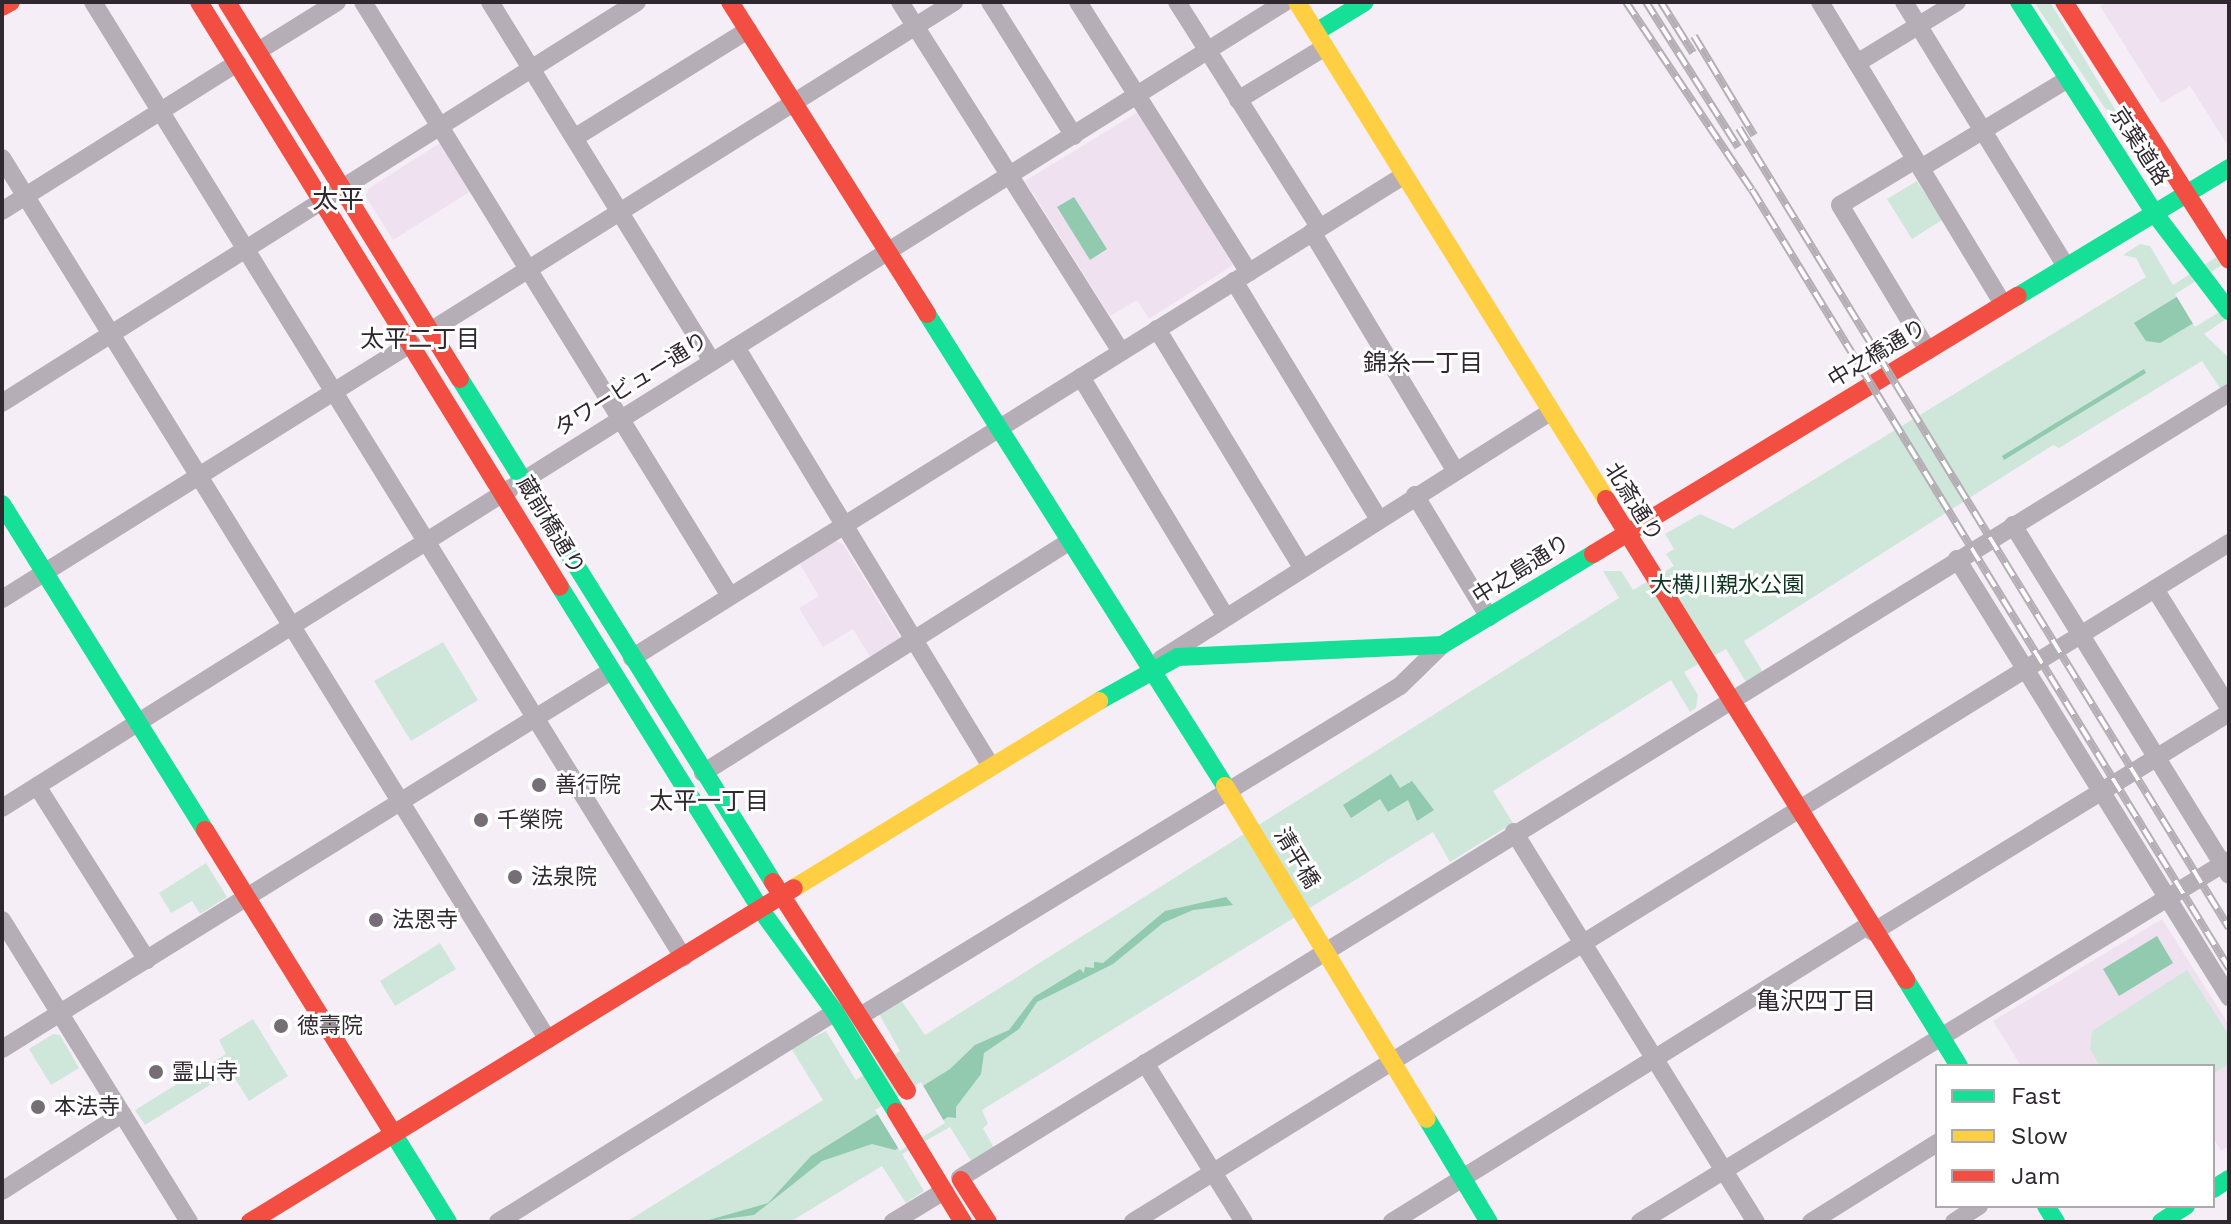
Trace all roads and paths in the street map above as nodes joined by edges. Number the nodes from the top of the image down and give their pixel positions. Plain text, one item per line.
1 (11, 2) edge
2 (93, 2) edge
3 (199, 2) edge
4 (227, 2) edge
5 (337, 2) edge
6 (363, 2) edge
7 (490, 2) edge
8 (637, 2) edge
9 (730, 2) edge
10 (900, 2) edge
11 (954, 2) edge
12 (990, 2) edge
13 (1078, 2) edge
14 (1177, 2) edge
15 (1285, 2) edge
16 (1297, 2) edge
17 (1365, 2) edge
18 (1820, 2) edge
19 (1904, 2) edge
20 (1957, 2) edge
21 (2019, 2) edge
22 (2064, 2) edge
23 (2, 7) edge
24 (1920, 25) junction
25 (915, 26) junction
26 (748, 30) junction
27 (1320, 39) junction
28 (258, 51) junction
29 (1207, 51) junction
30 (237, 63) junction
31 (1857, 63) junction
32 (531, 68) junction
33 (2068, 79) junction
34 (1137, 95) junction
35 (1238, 100) junction
36 (793, 103) junction
37 (159, 112) junction
38 (440, 126) junction
39 (1985, 130) junction
40 (1074, 136) junction
41 (574, 138) junction
42 (2, 158) edge
43 (1918, 164) junction
44 (2229, 168) edge
45 (1010, 175) junction
46 (1403, 176) junction
47 (341, 189) junction
48 (2185, 195) junction
49 (25, 197) junction
50 (323, 200) junction
51 (2, 211) edge
52 (619, 212) junction
53 (2155, 214) junction
54 (1316, 230) junction
55 (244, 250) junction
56 (887, 251) junction
57 (2226, 255) edge
58 (2066, 266) junction
59 (528, 269) junction
60 (1241, 277) junction
61 (2003, 304) junction
62 (2229, 311) edge
63 (1157, 329) junction
64 (430, 331) junction
65 (111, 334) junction
66 (412, 343) junction
67 (736, 347) junction
68 (1928, 351) junction
69 (1121, 352) junction
70 (712, 362) junction
71 (1081, 377) junction
72 (334, 393) junction
73 (2229, 393) edge
74 (2, 403) edge
75 (1550, 412) junction
76 (621, 418) junction
77 (999, 428) junction
78 (1455, 470) junction
79 (199, 476) junction
80 (523, 480) junction
81 (503, 493) junction
82 (1415, 495) junction
83 (2, 504) edge
84 (1378, 518) junction
85 (842, 525) junction
86 (2013, 525) junction
87 (1625, 533) junction
88 (1070, 541) junction
89 (425, 542) junction
90 (2229, 543) edge
91 (1957, 559) junction
92 (1301, 566) junction
93 (44, 573) junction
94 (2155, 589) junction
95 (730, 596) junction
96 (2, 599) edge
97 (1224, 614) junction
98 (1489, 617) junction
99 (292, 626) junction
100 (2081, 635) junction
101 (913, 640) junction
102 (1442, 645) junction
103 (632, 658) junction
104 (1151, 669) junction
105 (2025, 669) junction
106 (611, 671) junction
107 (1726, 695) junction
108 (2229, 711) edge
109 (533, 718) junction
110 (138, 722) junction
111 (2157, 758) junction
112 (991, 767) junction
113 (703, 773) junction
114 (37, 786) junction
115 (1228, 791) junction
116 (2102, 792) junction
117 (400, 801) junction
118 (2, 808) edge
119 (1797, 811) junction
120 (1514, 832) junction
121 (2227, 866) edge
122 (781, 897) junction
123 (246, 898) junction
124 (2168, 898) junction
125 (761, 910) junction
126 (2, 920) edge
127 (1871, 929) junction
128 (1583, 944) junction
129 (1325, 951) junction
130 (683, 957) junction
131 (147, 960) junction
132 (2229, 997) edge
133 (835, 1012) junction
134 (60, 1014) junction
135 (862, 1015) junction
136 (1941, 1038) junction
137 (548, 1040) junction
138 (2, 1049) edge
139 (1655, 1058) junction
140 (1393, 1061) junction
141 (1145, 1063) junction
142 (1958, 1064) edge
143 (122, 1114) junction
144 (393, 1133) junction
145 (1935, 1144) edge
146 (1725, 1169) junction
147 (1213, 1173) junction
148 (1464, 1177) junction
149 (960, 1178) junction
150 (2, 1191) edge
151 (944, 1191) junction
152 (1976, 1208) edge
153 (2183, 1208) edge
154 (189, 1222) edge
155 (250, 1222) edge
156 (448, 1222) edge
157 (498, 1222) edge
158 (893, 1222) edge
159 (963, 1222) edge
160 (988, 1222) edge
161 (1133, 1222) edge
162 (1244, 1222) edge
163 (1392, 1222) edge
164 (1489, 1222) edge
165 (1640, 1222) edge
166 (1756, 1222) edge
167 (1811, 1222) edge
168 (1954, 1222) edge
169 (2161, 1222) edge

1 - 23 main road
2 - 37 street
3 - 30 main road, 蔵前橋通り
4 - 28 main road, 蔵前橋通り
5 - 28 street
6 - 38 street
7 - 32 street
8 - 32 street
9 - 26 main road, 清平橋
10 - 25 street
11 - 25 street
12 - 40 street
13 - 34 street
14 - 29 street
15 - 29 street, タワービュー通り
16 - 27 main road, 北斎通り
17 - 27 main road
18 - 31 street
19 - 24 street
20 - 24 street
21 - 33 main road, 京葉道路
22 - 48 main road, 京葉道路
24 - 31 street
24 - 39 street
25 - 36 street
25 - 45 street
26 - 36 main road, 清平橋
26 - 41 street
27 - 35 street
27 - 46 main road, 北斎通り
28 - 47 main road, 蔵前橋通り
29 - 34 street, タワービュー通り
29 - 35 street
30 - 37 street
30 - 50 main road, 蔵前橋通り
31 - 43 street
32 - 38 street
32 - 41 street
33 - 39 street
33 - 53 main road, 京葉道路
34 - 40 street, タワービュー通り
34 - 60 street
35 - 54 street
36 - 52 street
36 - 56 main road, 清平橋
37 - 49 street
37 - 55 street
38 - 47 street
38 - 59 street
39 - 43 street
39 - 58 street
40 - 45 street, タワービュー通り
41 - 52 street
42 - 49 street
43 - 61 street
43 - 68 street
44 - 48 main road, 中之橋通り
45 - 56 street, タワービュー通り
45 - 69 street
46 - 54 street
46 - 75 main road, 北斎通り
47 - 50 street
47 - 64 main road, 蔵前橋通り
48 - 53 main road, 中之橋通り
48 - 57 main road, 京葉道路
49 - 51 street
49 - 65 street
50 - 55 street
50 - 66 main road, 蔵前橋通り
52 - 59 street
52 - 70 street
53 - 58 main road, 中之橋通り
53 - 62 main road, 京葉道路
54 - 60 street
54 - 78 street
55 - 65 street
55 - 72 street
56 - 67 street, タワービュー通り
56 - 77 main road, 清平橋
58 - 61 main road, 中之橋通り
59 - 64 street
59 - 76 street
60 - 63 street
60 - 84 street
61 - 68 main road, 中之橋通り
63 - 69 street
63 - 92 street
64 - 80 main road, 蔵前橋通り
65 - 74 street
65 - 79 street
66 - 72 street
66 - 81 main road, 蔵前橋通り
67 - 70 street, タワービュー通り
67 - 85 street
68 - 87 main road, 中之橋通り
69 - 71 street
70 - 76 street, タワービュー通り
71 - 77 street
71 - 97 street
72 - 79 street
72 - 89 street
73 - 86 street
75 - 78 street
75 - 87 main road, 北斎通り
76 - 80 street, タワービュー通り
76 - 95 street
77 - 85 street
77 - 88 main road, 清平橋
78 - 82 street
79 - 93 street
79 - 99 street
80 - 81 street, タワービュー通り
80 - 103 main road, 蔵前橋通り
81 - 89 street, タワービュー通り
81 - 106 main road, 蔵前橋通り
82 - 84 street
82 - 98 street
83 - 93 main road
84 - 92 street
85 - 95 street
85 - 101 street
86 - 91 street
86 - 100 street
87 - 98 main road, 中之島通り
87 - 107 main road, 北斎通り
88 - 101 street
88 - 104 main road, 清平橋
89 - 99 street, タワービュー通り
89 - 109 street
90 - 94 street
91 - 105 street
91 - 107 street
92 - 97 street
93 - 96 street
93 - 110 main road
94 - 100 street
94 - 108 street
95 - 103 street
97 - 104 street
98 - 102 main road, 中之島通り
99 - 110 street, タワービュー通り
99 - 117 street
100 - 105 street
100 - 111 street
101 - 112 street
101 - 113 street
102 - 104 main road
102 - 115 street
103 - 113 main road, 蔵前橋通り
104 - 112 main road
104 - 115 main road, 清平橋
105 - 116 street
105 - 119 street
106 - 109 street
106 - 125 main road, 蔵前橋通り
107 - 119 main road, 北斎通り
107 - 120 street
108 - 111 street
109 - 117 street
109 - 130 street
110 - 114 street, タワービュー通り
110 - 123 main road
111 - 116 street
111 - 121 street
112 - 122 main road
113 - 122 main road, 蔵前橋通り
114 - 118 street, タワービュー通り
114 - 131 street
115 - 129 main road, 清平橋
115 - 135 street
116 - 124 street
116 - 127 street
117 - 123 street
117 - 137 street
119 - 127 main road, 北斎通り
119 - 128 street
120 - 128 street
120 - 129 street
121 - 124 street
122 - 125 main road
122 - 135 main road, 蔵前橋通り
123 - 131 street
123 - 144 main road
124 - 132 street
124 - 136 street
125 - 130 main road
125 - 133 main road, 蔵前橋通り
126 - 134 street
127 - 136 main road, 北斎通り
127 - 139 street
128 - 139 street
128 - 140 street
129 - 140 main road, 清平橋
129 - 141 street
130 - 137 main road
131 - 134 street
133 - 151 main road, 蔵前橋通り
133 - 157 street
134 - 138 street
134 - 143 street
135 - 149 main road, 蔵前橋通り
136 - 142 main road, 北斎通り
136 - 146 street
137 - 144 main road
139 - 146 street
139 - 148 street
140 - 147 street
140 - 148 main road, 清平橋
141 - 147 street
141 - 149 street
143 - 150 street
143 - 154 street
144 - 155 main road
144 - 156 main road
145 - 167 street
146 - 165 street
146 - 166 street
147 - 161 street
147 - 162 street
148 - 163 street
148 - 164 main road, 清平橋
149 - 160 main road
151 - 158 street
151 - 159 main road
152 - 168 street
153 - 169 main road

